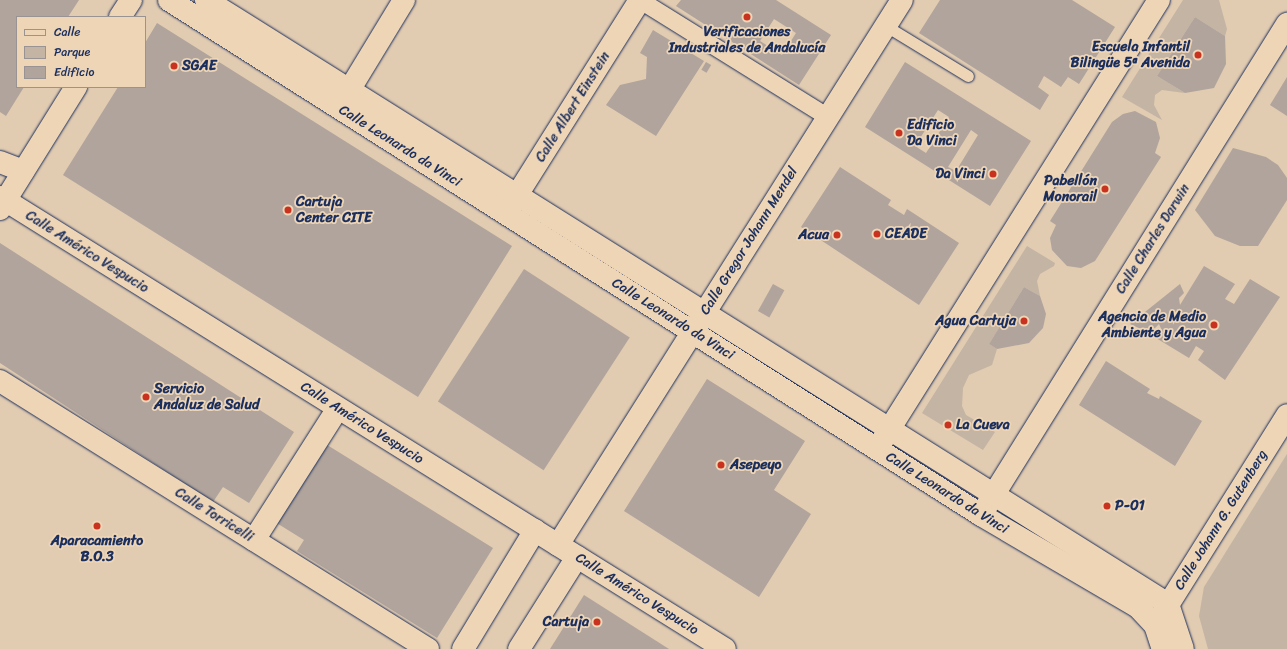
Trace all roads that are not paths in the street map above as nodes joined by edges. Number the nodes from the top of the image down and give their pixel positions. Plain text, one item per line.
1 (131, 0) edge
2 (170, 0) edge
3 (206, 0) edge
4 (404, 0) edge
5 (640, 0) edge
6 (902, 0) edge
7 (1159, 0) edge
8 (121, 16) edge
9 (1287, 24) edge
10 (886, 26) junction
11 (968, 76) dead end
12 (75, 88) edge
13 (344, 99) junction
14 (828, 117) junction
15 (0, 162) edge
16 (23, 171) junction
17 (517, 195) junction
18 (2, 202) edge
19 (506, 213) junction
20 (704, 312) junction
21 (692, 331) junction
22 (0, 381) edge
23 (338, 408) junction
24 (1287, 415) edge
25 (890, 429) junction
26 (877, 449) junction
27 (994, 494) junction
28 (981, 515) junction
29 (535, 530) junction
30 (254, 540) junction
31 (558, 545) junction
32 (577, 557) junction
33 (1168, 604) junction
34 (1155, 625) junction
35 (428, 649) edge
36 (463, 649) edge
37 (519, 649) edge
38 (725, 649) edge
39 (1163, 649) edge
40 (1183, 649) edge

1 - 8 street
2 - 13 street, Calle Leonardo da Vinci
3 - 13 street, Calle Leonardo da Vinci
4 - 13 street
5 - 14 street
5 - 17 street, Calle Albert Einstein
6 - 10 street, Calle Gregor Johann Mendel
7 - 25 street
9 - 27 street, Calle Charles Darwin
10 - 11 lane
10 - 14 street, Calle Gregor Johann Mendel
12 - 16 street
13 - 17 street, Calle Leonardo da Vinci
13 - 19 street, Calle Leonardo da Vinci
14 - 20 street, Calle Gregor Johann Mendel
15 - 16 street
16 - 18 street
17 - 19 street, Calle Albert Einstein
17 - 20 street, Calle Leonardo da Vinci
18 - 23 street, Calle Américo Vespucio
19 - 21 street, Calle Leonardo da Vinci
20 - 21 street, Calle Gregor Johann Mendel
20 - 25 street, Calle Leonardo da Vinci
21 - 26 street, Calle Leonardo da Vinci
21 - 31 street, Calle Gregor Johann Mendel
22 - 30 street, Calle Torricelli
23 - 29 street, Calle Américo Vespucio
23 - 30 street
24 - 33 street, Calle Johann G. Gutenberg
25 - 26 street
25 - 27 street, Calle Leonardo da Vinci
26 - 28 street, Calle Leonardo da Vinci
27 - 28 street, Calle Charles Darwin
27 - 33 street, Calle Leonardo da Vinci
28 - 34 street, Calle Leonardo da Vinci
29 - 31 street, Calle Américo Vespucio
29 - 36 street
30 - 35 street, Calle Torricelli
31 - 32 street, Calle Américo Vespucio
32 - 37 street
32 - 38 street, Calle Américo Vespucio
33 - 34 street, Calle Johann G. Gutenberg
33 - 40 street
34 - 39 street, Calle Leonardo da Vinci

